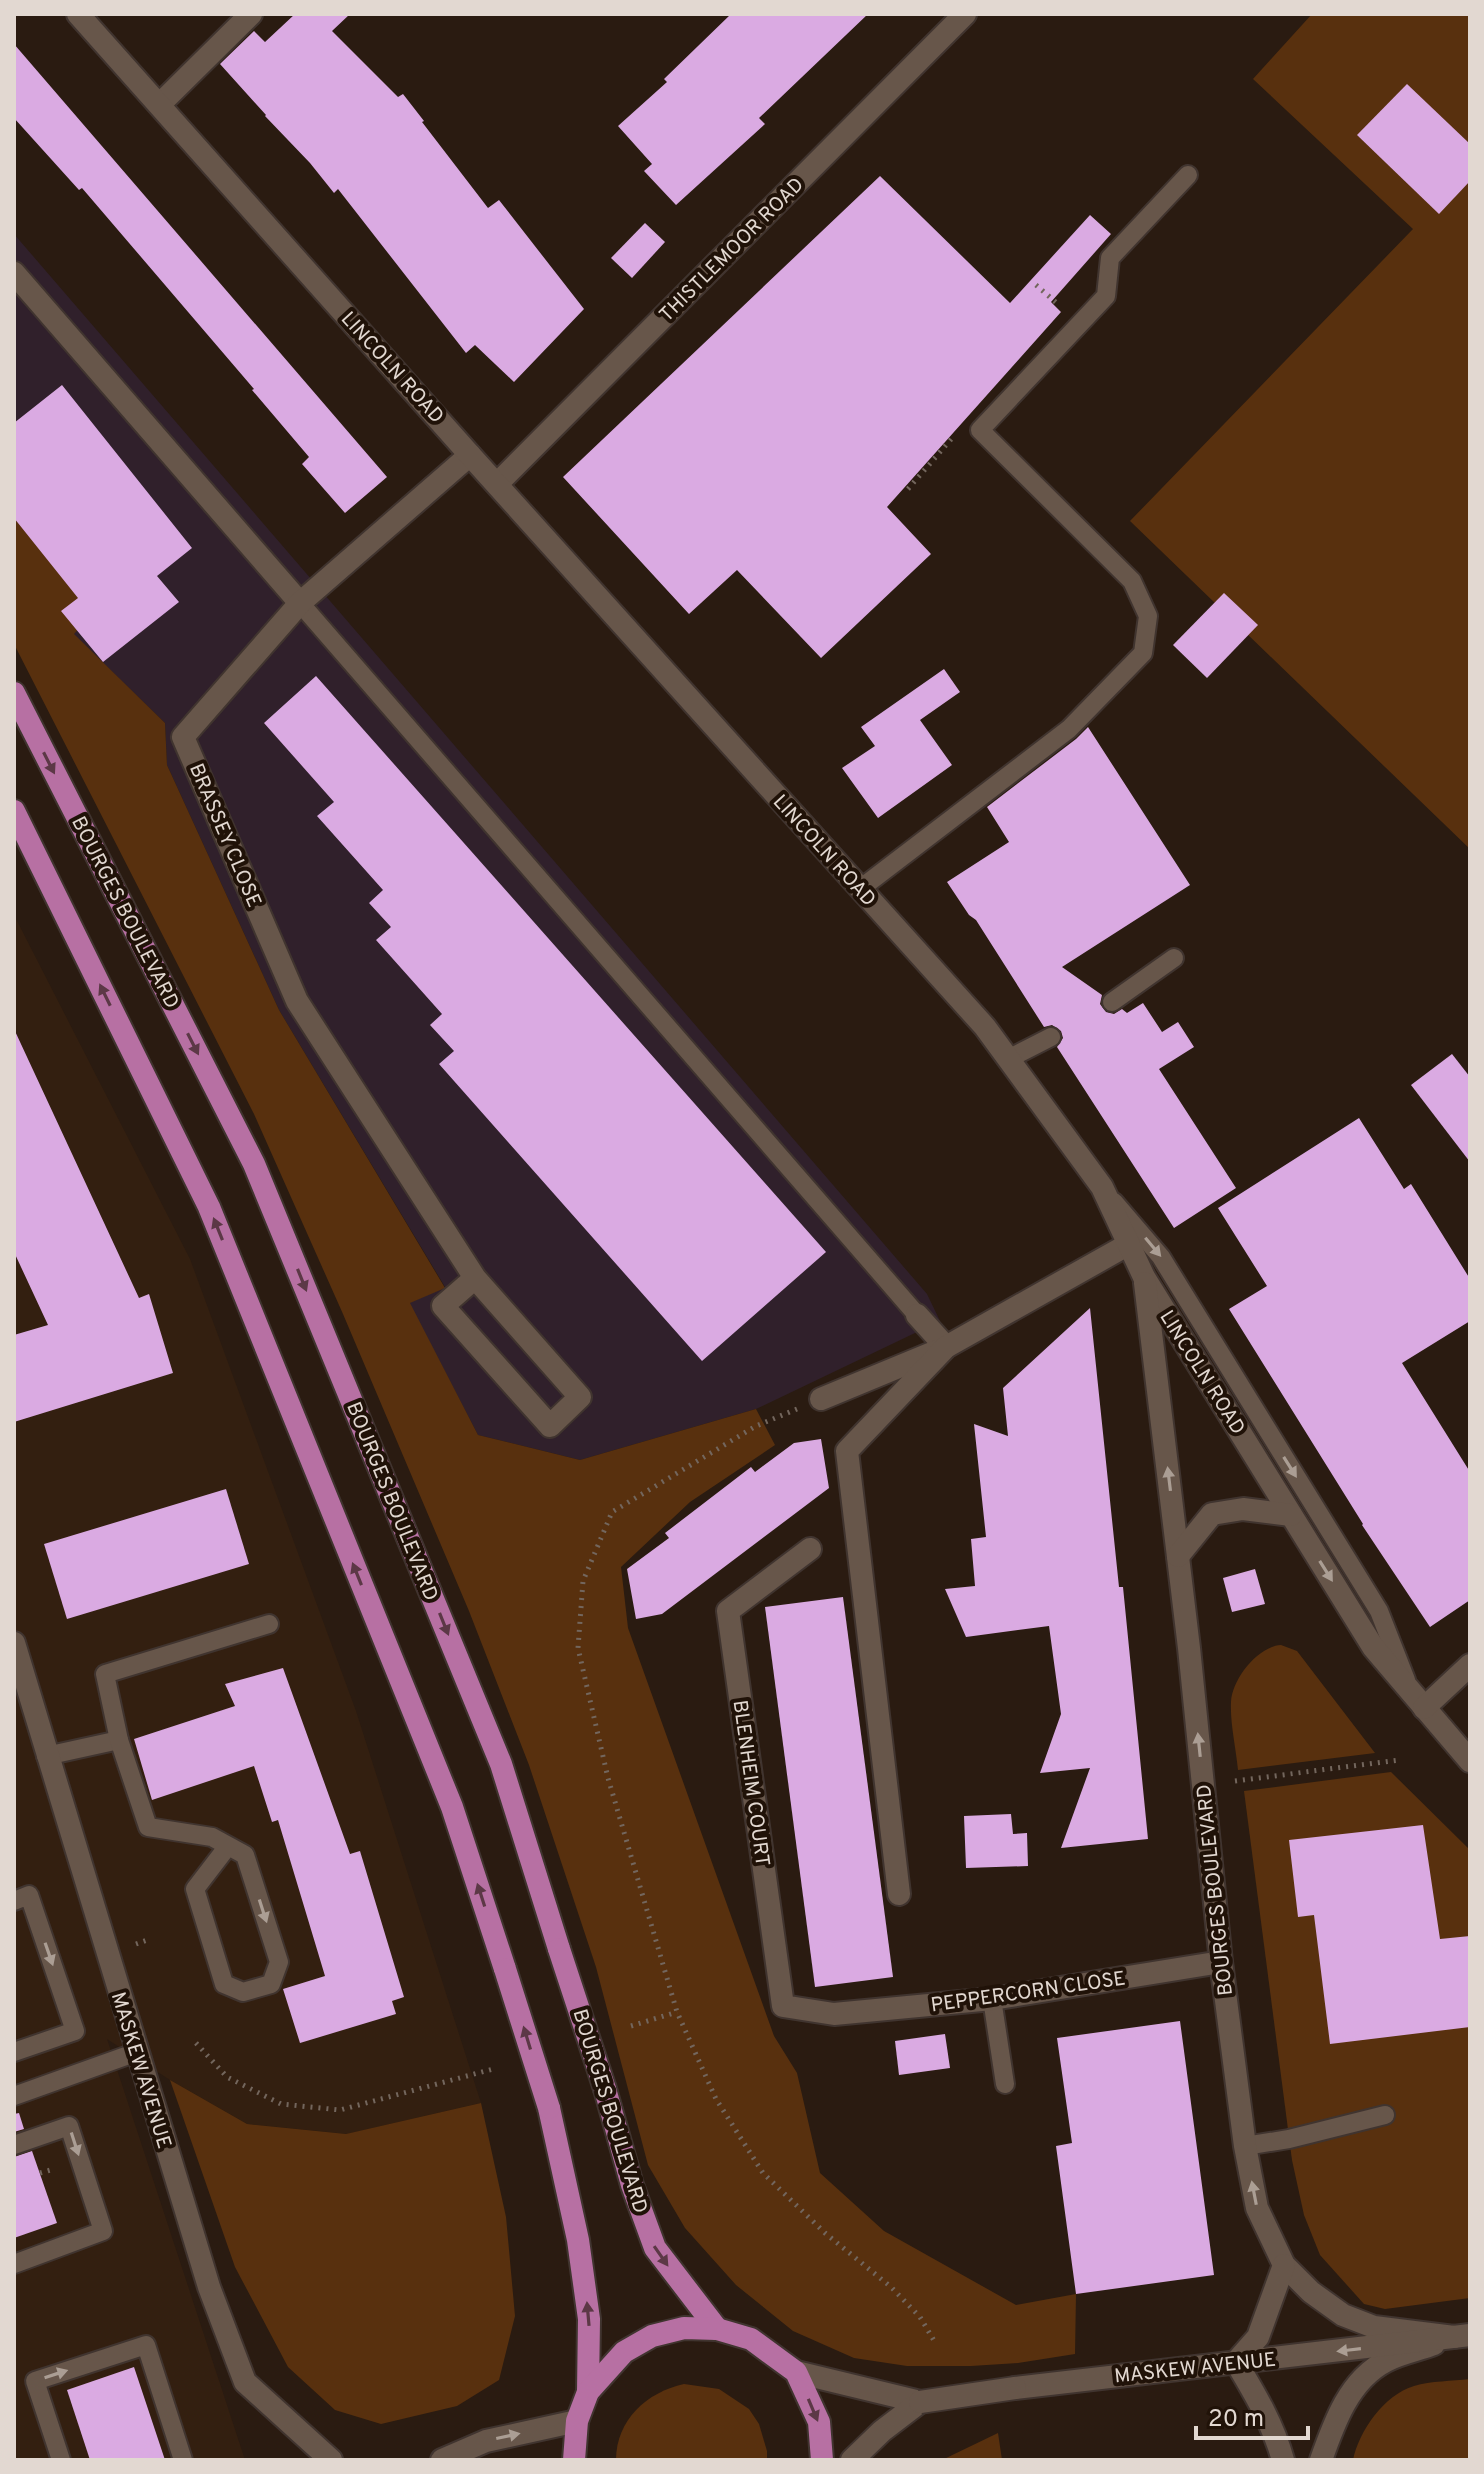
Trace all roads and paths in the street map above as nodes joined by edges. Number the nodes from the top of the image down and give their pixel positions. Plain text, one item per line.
1 (78, 14) edge
2 (251, 14) edge
3 (965, 14) edge
4 (160, 104) junction
5 (1188, 175) dead end
6 (14, 273) edge
7 (470, 455) junction
8 (497, 484) junction
9 (300, 603) junction
10 (14, 693) edge
11 (14, 811) edge
12 (860, 889) junction
13 (1174, 958) dead end
14 (1112, 1002) dead end
15 (1051, 1037) dead end
16 (1008, 1059) junction
17 (1102, 1187) junction
18 (1129, 1244) junction
19 (1144, 1277) junction
20 (475, 1278) junction
21 (917, 1315) joint
22 (946, 1347) junction
23 (821, 1399) joint
24 (1291, 1515) junction
25 (810, 1549) dead end
26 (1178, 1556) junction
27 (269, 1624) dead end
28 (14, 1643) edge
29 (1470, 1665) edge
30 (1418, 1700) junction
31 (119, 1740) junction
32 (46, 1756) junction
33 (1399, 1760) dead end
34 (1470, 1761) edge
35 (1235, 1781) dead end
36 (228, 1846) junction
37 (899, 1894) dead end
38 (14, 1901) edge
39 (1221, 1962) junction
40 (992, 1999) junction
41 (677, 2012) junction
42 (834, 2014) joint
43 (631, 2026) dead end
44 (196, 2043) dead end
45 (14, 2052) edge
46 (137, 2052) junction
47 (493, 2069) dead end
48 (1005, 2084) dead end
49 (14, 2096) edge
50 (1385, 2115) dead end
51 (14, 2145) edge
52 (1245, 2146) junction
53 (14, 2264) edge
54 (1284, 2265) junction
55 (717, 2329) junction
56 (1462, 2336) edge
57 (936, 2344) dead end
58 (1236, 2362) junction
59 (796, 2372) junction
60 (588, 2392) junction
61 (920, 2402) junction
62 (577, 2421) junction
63 (61, 2460) edge
64 (183, 2460) edge
65 (331, 2460) edge
66 (442, 2460) edge
67 (574, 2460) edge
68 (822, 2460) edge
69 (852, 2460) edge
70 (1283, 2460) edge
71 (1321, 2460) edge

1 - 4 street, LINCOLN ROAD
2 - 4 street
3 - 8 street, THISTLEMOOR ROAD
4 - 7 street, LINCOLN ROAD
5 - 12 lane
6 - 9 street
7 - 8 street, LINCOLN ROAD
7 - 9 street, BRASSEY CLOSE
8 - 12 street, LINCOLN ROAD
9 - 20 street, BRASSEY CLOSE
9 - 21 lane
10 -> 55 main road, BOURGES BOULEVARD, bridge
60 -> 11 main road, bridge
12 - 16 street, LINCOLN ROAD
13 - 14 lane
15 - 16 lane
16 - 17 street, LINCOLN ROAD
17 - 18 street, LINCOLN ROAD
17 -> 30 lane
18 - 19 street, LINCOLN ROAD
18 - 22 street
19 - 24 street, LINCOLN ROAD
26 -> 19 street, BOURGES BOULEVARD
20 - 20 street, BRASSEY CLOSE
21 - 22 street
22 - 23 street
22 - 37 street
23 - 41 path
24 - 26 street
24 -> 30 street, LINCOLN ROAD
25 - 42 street, BLENHEIM COURT
39 -> 26 street, BOURGES BOULEVARD
27 - 31 lane
28 - 32 street, MASKEW AVENUE
29 - 30 street
30 - 34 street, LINCOLN ROAD
31 - 32 lane
31 - 36 lane
32 - 46 street, MASKEW AVENUE
33 - 35 path
36 -> 36 lane
38 -> 45 lane
39 - 40 street, PEPPERCORN CLOSE
39 - 52 street, BOURGES BOULEVARD
40 - 42 street, PEPPERCORN CLOSE
40 - 48 lane
41 - 43 path
41 - 57 path
44 - 47 path
46 - 49 lane
46 - 65 street, MASKEW AVENUE
50 - 52 lane
51 -> 53 lane
54 -> 52 street, BOURGES BOULEVARD
54 - 56 street, BOURGES BOULEVARD
54 - 58 street
55 - 59 main road
55 - 60 main road
56 -> 58 street, MASKEW AVENUE
56 - 71 street
58 - 61 street, MASKEW AVENUE, bridge
58 - 70 street
59 - 61 street, MASKEW AVENUE
59 -> 68 main road
60 - 62 main road
61 - 69 street, MASKEW AVENUE
66 -> 62 street
62 - 67 main road
63 -> 64 lane

